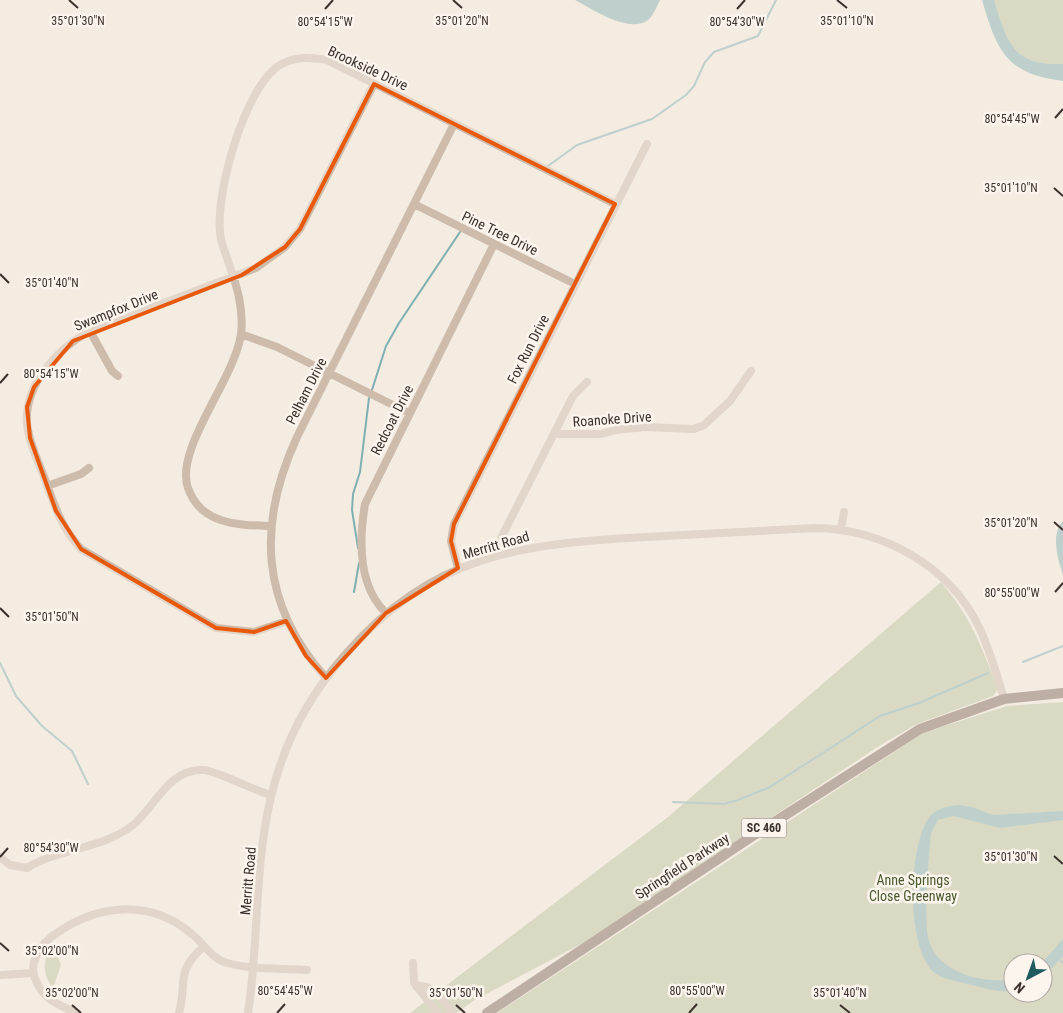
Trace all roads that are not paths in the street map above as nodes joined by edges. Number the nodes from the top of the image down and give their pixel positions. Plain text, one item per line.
1 (374, 84) junction
2 (454, 124) junction
3 (647, 144) dead end
4 (414, 204) junction
5 (615, 204) junction
6 (494, 244) junction
7 (234, 278) junction
8 (575, 284) junction
9 (90, 331) junction
10 (241, 334) junction
11 (751, 371) dead end
12 (329, 373) junction
13 (118, 376) dead end
14 (587, 382) dead end
15 (409, 413) junction
16 (554, 434) junction
17 (89, 468) dead end
18 (47, 486) junction
19 (844, 512) dead end
20 (271, 526) junction
21 (841, 529) junction
22 (497, 555) junction
23 (458, 568) junction
24 (386, 614) junction
25 (287, 621) junction
26 (326, 678) junction
27 (1063, 693) edge
28 (1004, 699) junction
29 (271, 795) junction
30 (0, 857) edge
31 (204, 946) junction
32 (413, 963) dead end
33 (253, 967) junction
34 (307, 970) dead end
35 (33, 973) junction
36 (0, 975) edge
37 (416, 986) junction
38 (77, 1013) edge
39 (178, 1013) edge
40 (248, 1013) edge
41 (438, 1013) edge
42 (452, 1013) edge
43 (487, 1013) edge

1 - 2 street, Brookside Drive
1 - 7 street, Swampfox Drive
1 - 7 street, Brookside Drive
2 - 4 street, Pelham Drive
2 - 5 street, Brookside Drive
3 - 5 street, Fox Run Drive
4 - 6 street, Pine Tree Drive
4 - 12 street, Pelham Drive
5 - 8 street, Fox Run Drive
6 - 8 street, Pine Tree Drive
6 - 15 street, Redcoat Drive
7 - 9 street, Swampfox Drive
7 - 10 street, Brookside Drive
8 - 23 street, Fox Run Drive
9 - 13 street
9 - 18 street, Swampfox Drive
10 - 12 street
10 - 20 street, Brookside Drive
11 - 16 street, Roanoke Drive
12 - 15 street
12 - 20 street, Pelham Drive
14 - 16 street
15 - 24 street, Redcoat Drive
16 - 22 street, Roanoke Drive
17 - 18 street
18 - 25 street, Swampfox Drive
19 - 21 street
20 - 25 street, Pelham Drive
21 - 22 street, Merritt Road
21 - 28 street, Merritt Road
22 - 23 street, Merritt Road
23 - 24 street, Merritt Road
24 - 26 street, Merritt Road
25 - 26 street, Pelham Drive
26 - 29 street, Merritt Road
27 - 28 main road, Springfield Parkway / SC 460
28 - 43 main road, Springfield Parkway / SC 460
29 - 30 street
29 - 33 street, Merritt Road
31 - 33 street
31 - 35 street
31 - 39 street
32 - 37 street
33 - 34 street
33 - 40 street, Merritt Road
35 - 36 street
35 - 38 street
37 - 41 street
37 - 42 street

